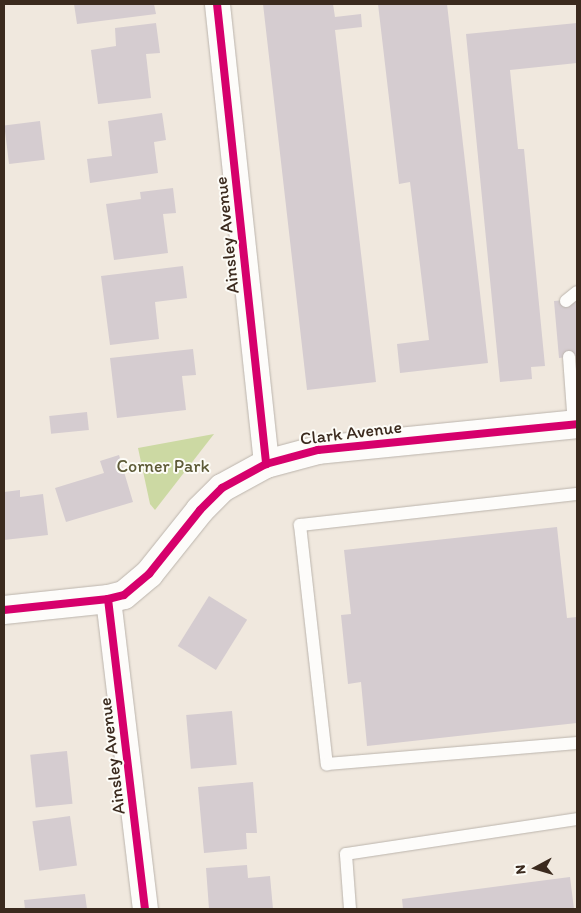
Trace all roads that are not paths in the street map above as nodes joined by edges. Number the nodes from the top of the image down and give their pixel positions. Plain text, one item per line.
1 (217, 4) edge
2 (577, 292) edge
3 (566, 301) dead end
4 (569, 357) dead end
5 (576, 425) edge
6 (266, 464) junction
7 (577, 494) edge
8 (108, 600) junction
9 (4, 610) edge
10 (577, 743) edge
11 (577, 819) edge
12 (145, 909) edge
13 (350, 909) edge

1 - 6 street, Ainsley Avenue
2 - 3 lane
4 - 5 lane
5 - 6 street, Clark Avenue
6 - 8 street, Clark Avenue
7 - 10 lane
8 - 9 street, Clark Avenue
8 - 12 street, Ainsley Avenue
11 - 13 lane

